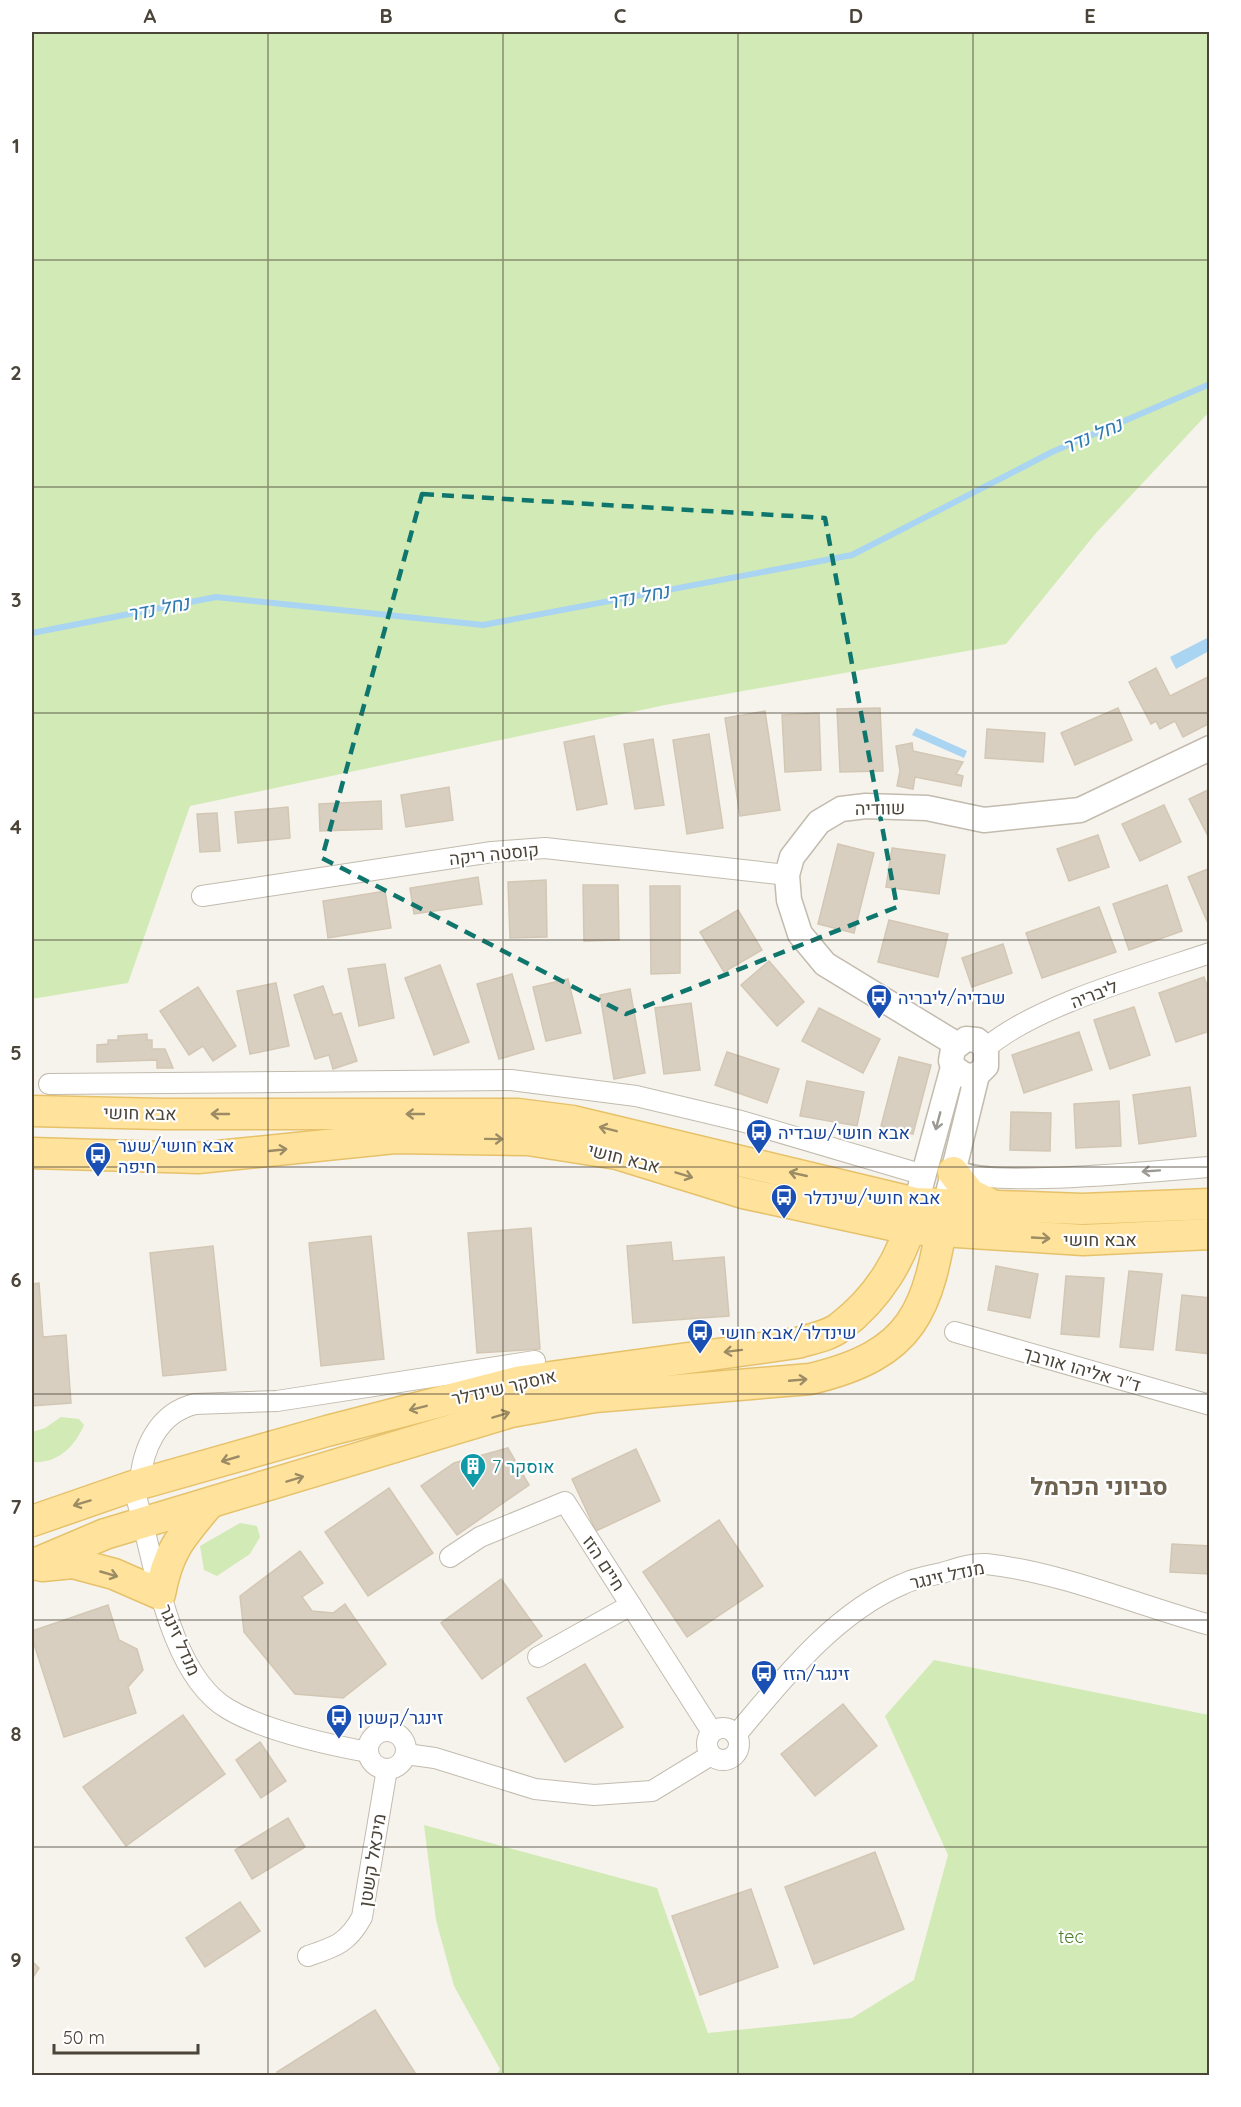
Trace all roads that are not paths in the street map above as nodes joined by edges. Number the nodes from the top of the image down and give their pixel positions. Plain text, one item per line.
1 (1209, 748) edge
2 (787, 875) junction
3 (202, 896) dead end
4 (1209, 953) edge
5 (986, 1048) junction
6 (955, 1056) junction
7 (977, 1075) junction
8 (49, 1084) dead end
9 (32, 1111) edge
10 (32, 1154) edge
11 (1209, 1167) edge
12 (954, 1169) junction
13 (917, 1202) junction
14 (1209, 1204) edge
15 (994, 1206) junction
16 (845, 1217) junction
17 (943, 1219) junction
18 (982, 1234) junction
19 (1209, 1234) edge
20 (934, 1270) junction
21 (890, 1273) junction
22 (955, 1332) dead end
23 (535, 1361) dead end
24 (1209, 1405) edge
25 (133, 1486) junction
26 (208, 1505) junction
27 (32, 1521) edge
28 (145, 1523) junction
29 (450, 1557) dead end
30 (32, 1566) edge
31 (160, 1594) junction
32 (631, 1605) junction
33 (1209, 1625) edge
34 (538, 1658) dead end
35 (712, 1732) junction
36 (736, 1735) junction
37 (368, 1752) junction
38 (406, 1754) junction
39 (711, 1755) junction
40 (387, 1769) junction
41 (308, 1956) dead end

1 - 2 street, שוודיה
2 - 3 street, קוסטה ריקה
2 - 6 street
4 - 5 street, ליבריה
5 - 6 street
5 - 7 street
6 - 7 street
6 -> 13 street
7 - 12 street
8 - 13 street, אבא חושי
13 -> 9 main road, אבא חושי
10 -> 16 main road, אבא חושי
11 -> 12 street
12 - 15 main road
12 - 17 street
13 - 16 main road, אבא חושי
13 - 17 main road, אבא חושי
13 - 21 main road, אוסקר שינדלר
14 - 15 main road, אבא חושי
15 - 17 main road, אבא חושי
16 - 21 main road
17 - 18 main road, אבא חושי
17 - 20 main road, אוסקר שינדלר
18 -> 19 main road, אבא חושי
18 - 20 main road, אוסקר שינדלר
26 -> 20 main road, אוסקר שינדלר
21 -> 25 main road, אוסקר שינדלר
22 - 24 street, ד"ר אליהו אורבך
23 - 25 street
25 -> 27 main road, אוסקר שינדלר
25 - 28 street, מנדל זינגר
26 - 28 main road, אוסקר שינדלר
26 - 31 main road
28 - 30 main road, אוסקר שינדלר
28 - 31 street, מנדל זינגר
29 - 32 street, חיים הזז
30 -> 31 main road
31 - 37 street, מנדל זינגר
32 - 34 street
32 - 35 street, חיים הזז
33 - 36 street, מנדל זינגר
35 - 36 street
35 - 39 street
36 - 39 street
37 - 38 street
37 - 40 street
38 - 39 street
38 - 40 street
40 - 41 street, מיכאל קשטן

